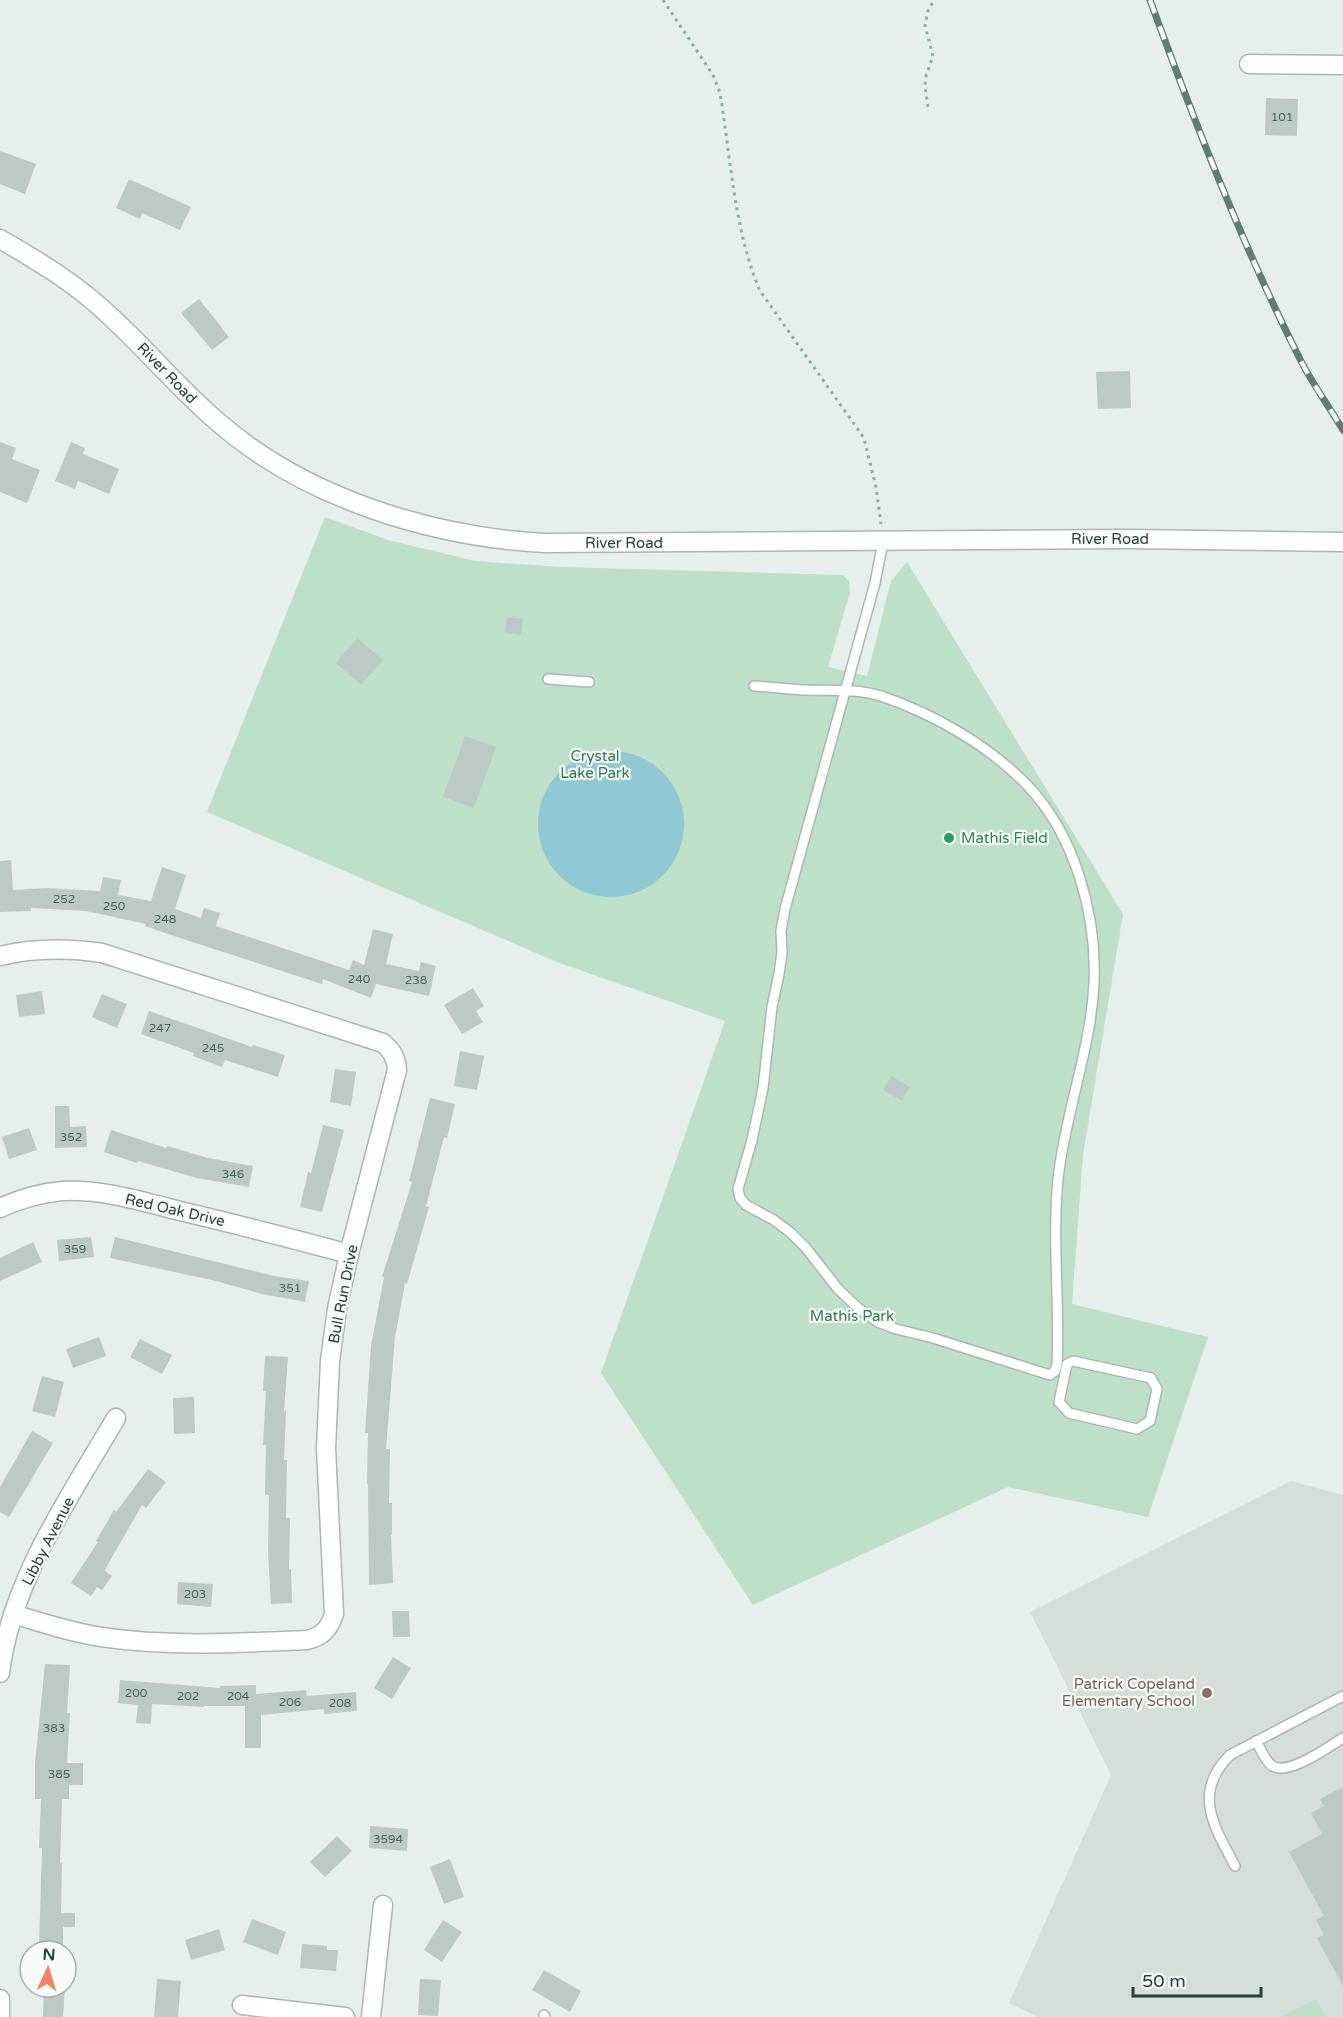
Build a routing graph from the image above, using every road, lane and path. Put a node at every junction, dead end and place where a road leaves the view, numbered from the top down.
1 (663, 0) edge
2 (934, 0) edge
3 (1249, 64) dead end
4 (1343, 64) edge
5 (928, 107) dead end
6 (0, 239) edge
7 (883, 542) junction
8 (1343, 542) edge
9 (548, 679) dead end
10 (589, 682) dead end
11 (754, 686) dead end
12 (845, 691) junction
13 (0, 956) edge
14 (0, 1208) edge
15 (349, 1254) junction
16 (1060, 1372) junction
17 (116, 1418) dead end
18 (13, 1614) junction
19 (0, 1673) edge
20 (1343, 1696) edge
21 (1343, 1738) edge
22 (1256, 1741) junction
23 (1235, 1866) dead end
24 (383, 1905) dead end
25 (0, 1999) edge
26 (242, 2005) dead end
27 (0, 2017) edge
28 (345, 2017) edge
29 (371, 2017) edge

1 - 7 path
2 - 5 path
3 - 4 street
6 - 7 street, River Road
7 - 8 street, River Road
7 - 12 lane
9 - 10 lane
11 - 12 lane
12 - 16 lane
12 - 16 lane
13 - 15 street, Bull Run Drive
14 - 15 street, Red Oak Drive
15 - 18 street, Bull Run Drive
16 - 16 lane
17 - 18 street, Libby Avenue
18 - 19 street, Libby Avenue
20 - 22 lane
21 - 22 lane
22 - 23 lane
24 - 29 street
25 - 27 street
26 - 28 street

